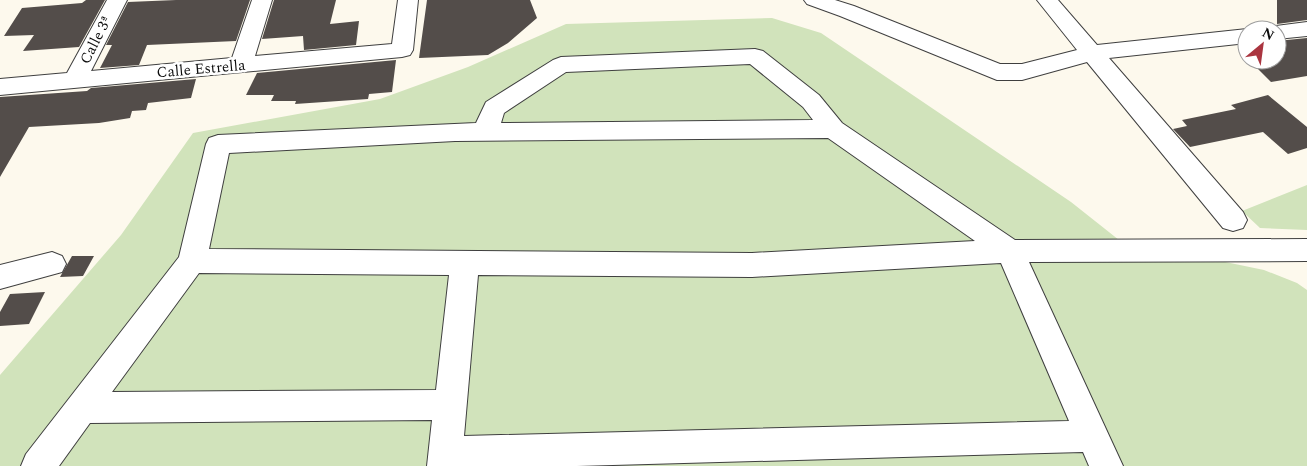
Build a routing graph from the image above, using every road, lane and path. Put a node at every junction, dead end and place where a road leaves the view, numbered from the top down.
1 (116, 0) edge
2 (262, 0) edge
3 (408, 0) edge
4 (814, 0) edge
5 (1047, 0) edge
6 (847, 5) edge
7 (1292, 31) edge
8 (1237, 37) edge
9 (1307, 46) edge
10 (1092, 53) junction
11 (240, 65) junction
12 (75, 80) junction
13 (0, 86) edge
14 (832, 128) junction
15 (485, 132) junction
16 (1233, 220) dead end
17 (1307, 250) edge
18 (1010, 251) junction
19 (192, 261) junction
20 (465, 262) junction
21 (52, 264) dead end
22 (0, 277) edge
23 (450, 405) junction
24 (83, 408) junction
25 (1093, 436) junction
26 (445, 459) edge
27 (38, 466) edge
28 (1106, 466) edge

1 - 12 street, Calle 3ª
2 - 11 street
3 - 11 street, Calle Estrella
4 - 6 street
5 - 10 street
6 - 10 street
7 - 9 street
8 - 10 street
10 - 16 street
11 - 12 street, Calle Estrella
12 - 13 street, Calle Estrella
14 - 15 street
14 - 15 street
14 - 18 street
15 - 19 street
17 - 18 street
18 - 20 street
18 - 25 street
19 - 20 street
19 - 24 street
20 - 23 street
21 - 22 street
23 - 24 street
23 - 26 street
24 - 27 street
25 - 26 street
25 - 28 street

